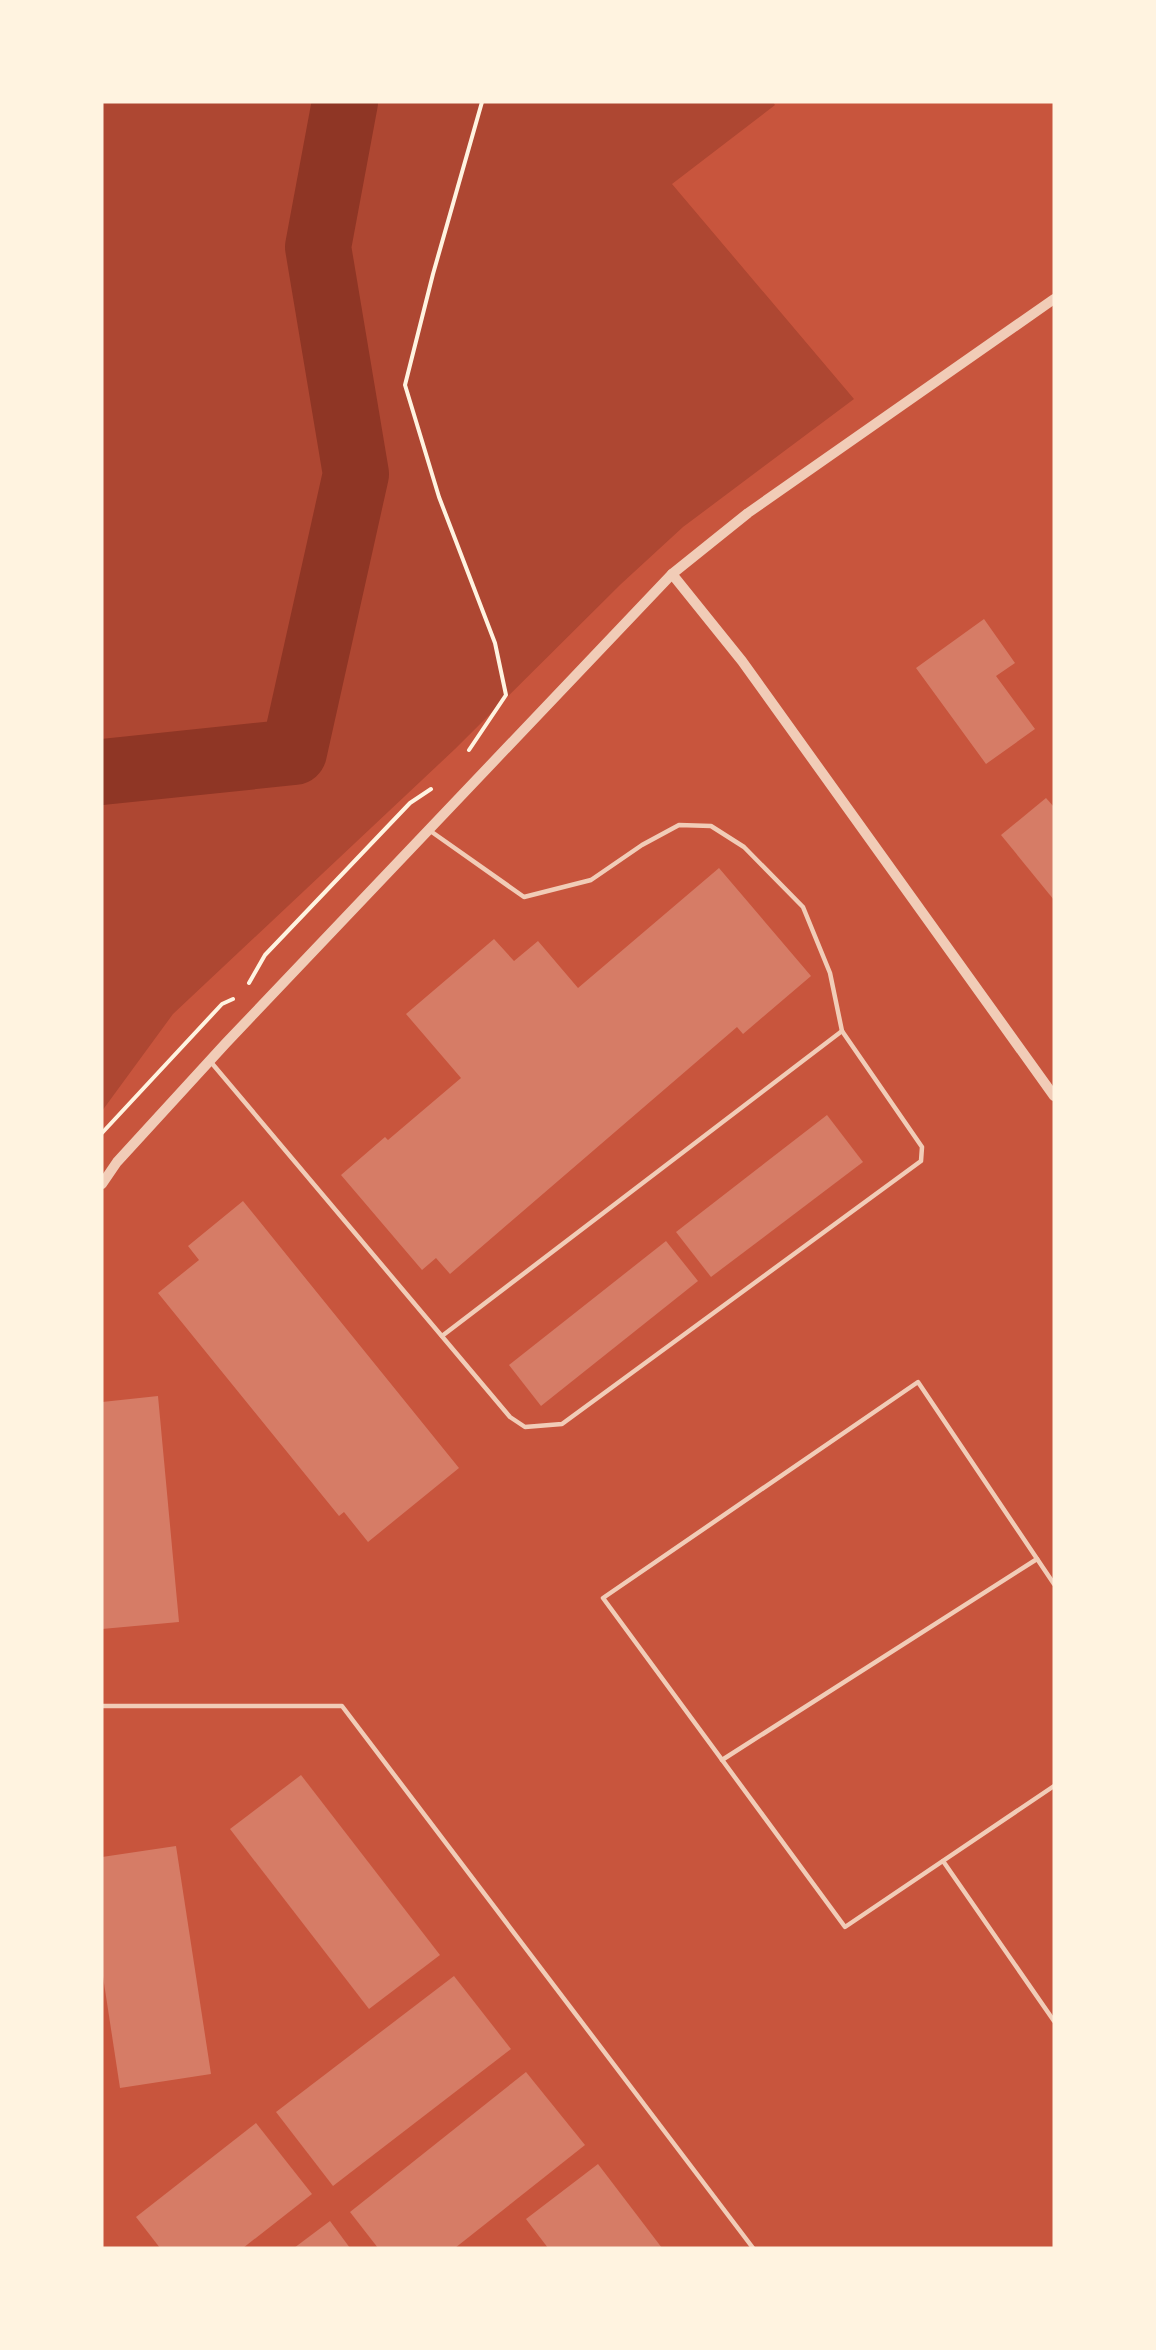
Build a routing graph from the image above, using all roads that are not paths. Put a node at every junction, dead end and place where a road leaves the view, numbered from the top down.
1 (1054, 299) edge
2 (672, 574) junction
3 (429, 830) junction
4 (843, 1031) junction
5 (210, 1061) junction
6 (1054, 1096) edge
7 (102, 1184) edge
8 (441, 1336) junction
9 (1037, 1559) junction
10 (1054, 1584) edge
11 (102, 1706) edge
12 (722, 1760) junction
13 (1054, 1786) edge
14 (943, 1861) junction
15 (1054, 2021) edge
16 (753, 2248) edge

1 - 2 street
2 - 3 street
2 - 6 street
3 - 4 lane
3 - 5 street
4 - 8 lane
4 - 8 lane
5 - 7 street
5 - 8 lane
9 - 10 lane
9 - 12 lane
9 - 12 lane
11 - 16 lane
12 - 14 lane
13 - 14 lane
14 - 15 lane

